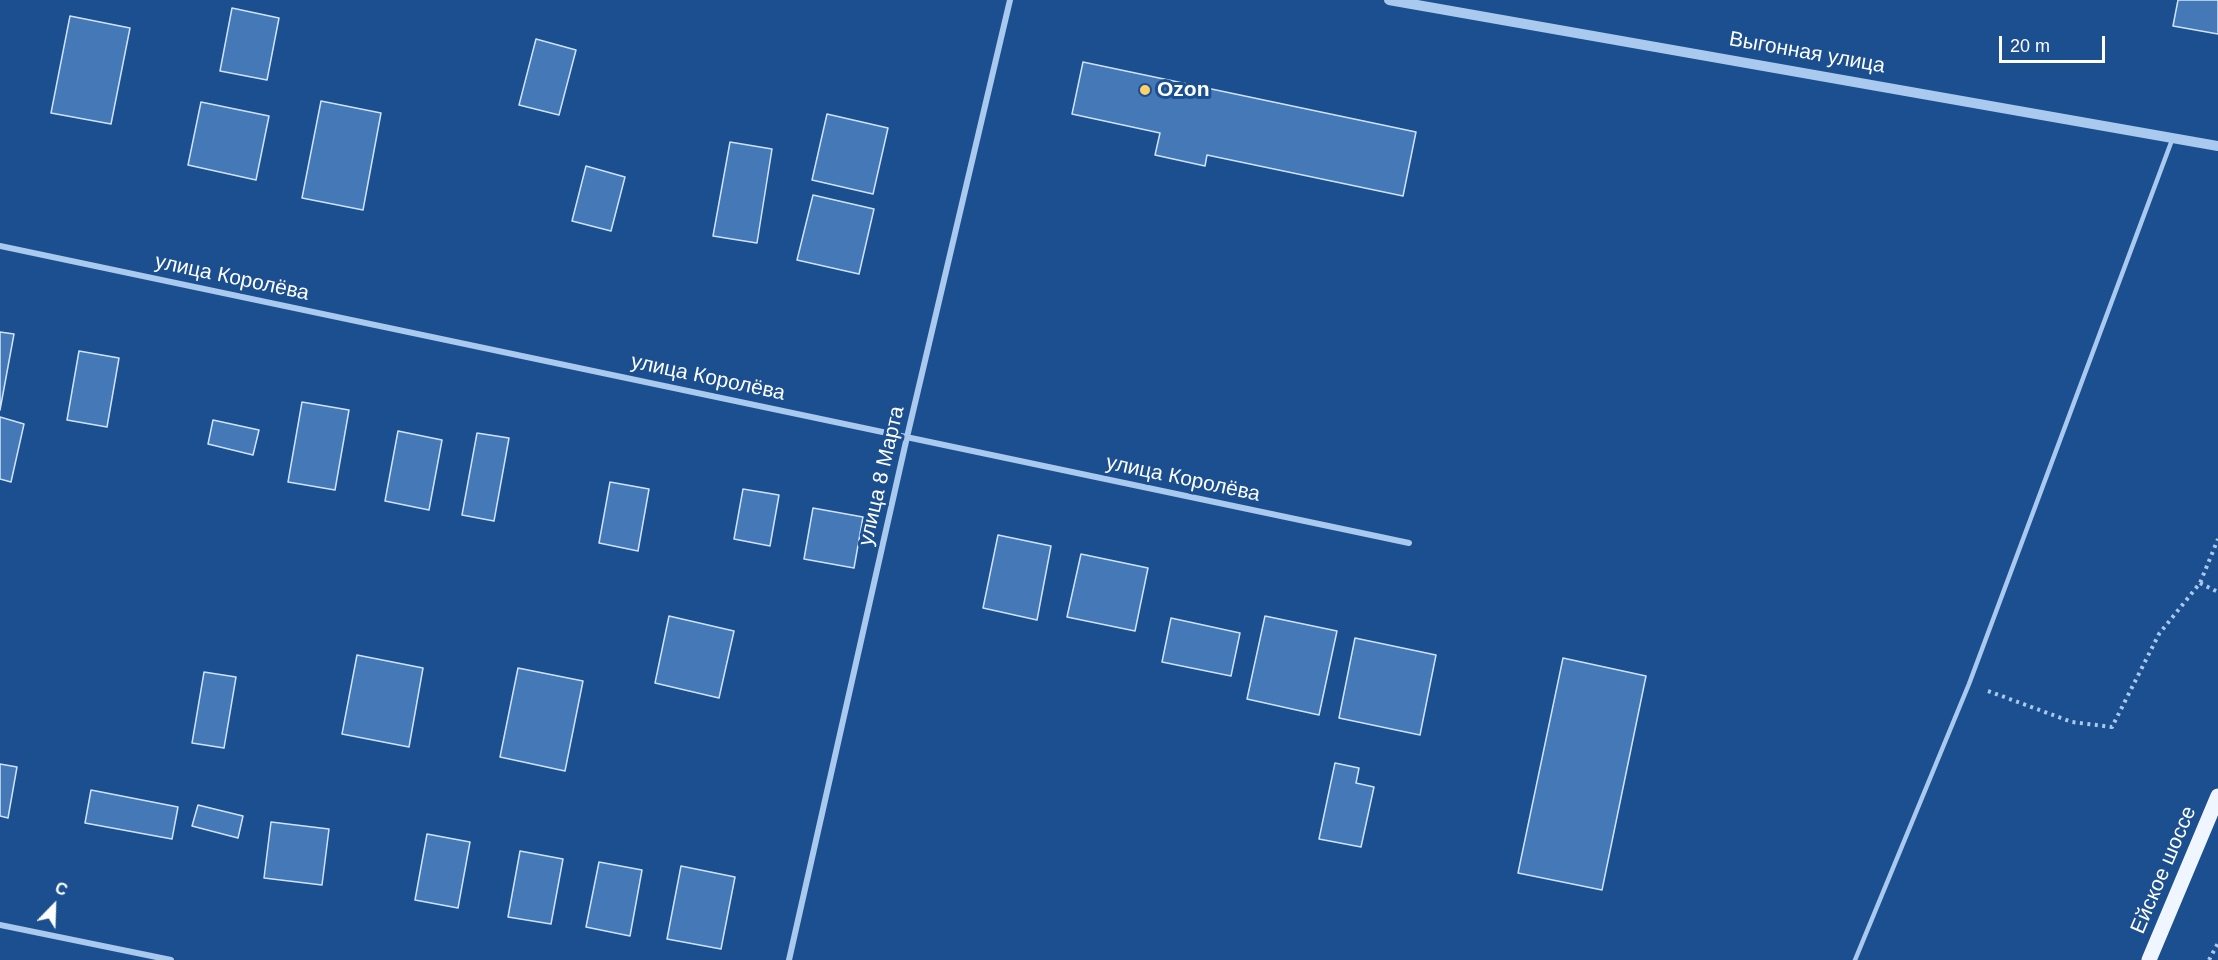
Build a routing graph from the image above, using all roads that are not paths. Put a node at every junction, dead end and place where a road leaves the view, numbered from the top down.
1 (1010, 0) edge
2 (1389, 0) edge
3 (2173, 137) junction
4 (2218, 146) edge
5 (0, 246) edge
6 (907, 437) junction
7 (1409, 543) dead end
8 (2218, 796) edge
9 (0, 925) edge
10 (171, 960) edge
11 (789, 960) edge
12 (1854, 960) edge
13 (2149, 960) edge

1 - 6 street, улица 8 Марта
2 - 3 street, Выгонная улица
3 - 4 street, Выгонная улица
3 - 12 lane
5 - 6 street, улица Королёва
6 - 7 street, улица Королёва
6 - 11 street, улица 8 Марта
8 - 13 main road, Ейское шоссе
9 - 10 street

